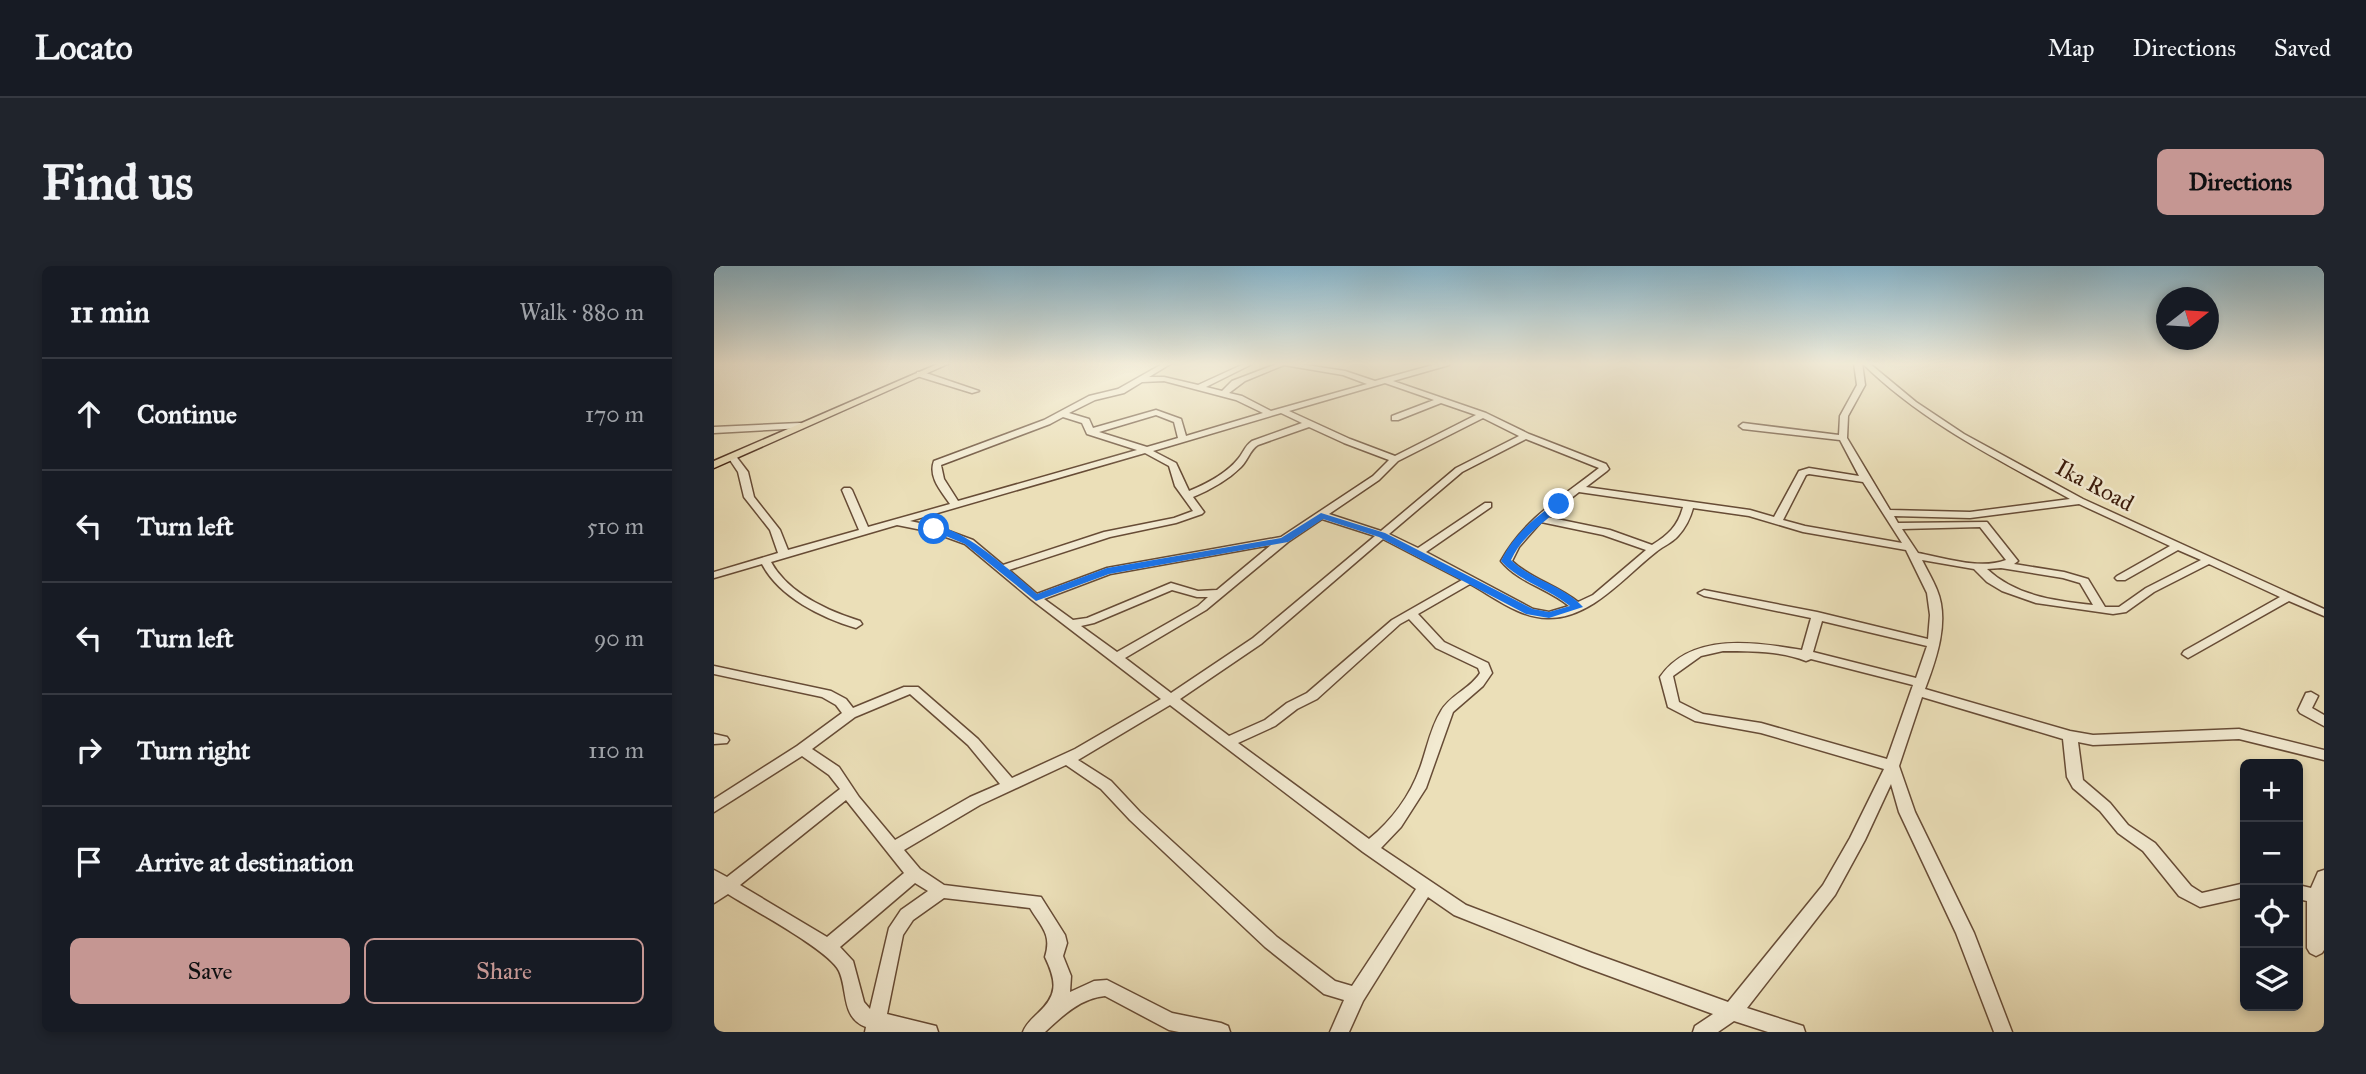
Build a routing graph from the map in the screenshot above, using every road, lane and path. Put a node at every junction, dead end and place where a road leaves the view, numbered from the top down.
1 (863, 399) edge
2 (1091, 399) edge
3 (1237, 399) edge
4 (1322, 399) edge
5 (1437, 399) edge
6 (1854, 399) edge
7 (1907, 399) edge
8 (1441, 400) junction
9 (1275, 412) junction
10 (1063, 414) junction
11 (1483, 415) junction
12 (1395, 418) dead end
13 (1308, 424) junction
14 (800, 426) junction
15 (1742, 426) dead end
16 (714, 430) edge
17 (1090, 432) junction
18 (1526, 436) junction
19 (1183, 438) junction
20 (1843, 438) junction
21 (1144, 449) junction
22 (1395, 456) junction
23 (732, 457) junction
24 (714, 465) edge
25 (1865, 480) junction
26 (1579, 489) junction
27 (847, 490) dead end
28 (1188, 495) junction
29 (2080, 501) junction
30 (1689, 503) junction
31 (1488, 505) dead end
32 (956, 506) junction
33 (1888, 513) junction
34 (1991, 513) junction
35 (1321, 515) junction
36 (1539, 519) junction
37 (1777, 521) junction
38 (896, 522) junction
39 (1983, 524) junction
40 (1895, 526) junction
41 (865, 531) junction
42 (1382, 535) junction
43 (1284, 540) junction
44 (2176, 547) junction
45 (1653, 549) junction
46 (1419, 552) junction
47 (1912, 552) junction
48 (784, 555) junction
49 (765, 560) junction
50 (2208, 561) junction
51 (2003, 565) junction
52 (1978, 567) junction
53 (1001, 569) junction
54 (714, 575) edge
55 (2120, 578) dead end
56 (1470, 580) junction
57 (1220, 593) junction
58 (1704, 593) dead end
59 (2289, 597) junction
60 (1036, 598) junction
61 (1578, 607) junction
62 (2101, 609) junction
63 (1410, 613) junction
64 (2324, 613) edge
65 (1818, 615) junction
66 (856, 624) dead end
67 (1072, 624) junction
68 (1934, 644) junction
69 (2188, 654) dead end
70 (1806, 657) junction
71 (1116, 658) junction
72 (714, 670) edge
73 (1919, 687) junction
74 (2311, 696) dead end
75 (1171, 699) junction
76 (850, 714) junction
77 (2324, 721) edge
78 (2070, 736) junction
79 (1229, 741) junction
80 (803, 749) junction
81 (2324, 755) edge
82 (1067, 759) junction
83 (1892, 766) junction
84 (1009, 785) junction
85 (848, 790) junction
86 (714, 807) edge
87 (895, 848) junction
88 (1369, 848) junction
89 (914, 874) junction
90 (2324, 877) edge
91 (719, 886) edge
92 (1426, 887) junction
93 (941, 891) junction
94 (2240, 891) edge
95 (2303, 893) edge
96 (2315, 895) junction
97 (828, 947) junction
98 (2316, 948) dead end
99 (1356, 995) junction
100 (1058, 1007) junction
101 (1732, 1012) junction
102 (876, 1026) edge
103 (929, 1032) edge
104 (1032, 1032) edge
105 (1221, 1032) edge
106 (1339, 1032) edge
107 (1702, 1032) edge
108 (1796, 1032) edge
109 (2003, 1032) edge

1 - 14 main road
2 - 10 street
3 - 9 street
4 - 9 street
5 - 8 street
6 - 20 street
7 - 29 street, Ika Road
8 - 11 street
8 - 12 street
9 - 13 street
9 - 19 street
10 - 17 street
10 - 32 street
11 - 18 street
11 - 22 street
13 - 22 street
13 - 28 street
14 - 16 street
14 - 23 main road
15 - 20 street
17 - 19 street
17 - 21 street
18 - 26 street
18 - 42 street
19 - 21 street
20 - 25 street
21 - 28 street
21 - 32 street
22 - 35 street
23 - 24 main road
23 - 48 street
25 - 33 street
25 - 37 street
26 - 30 street
26 - 36 street
27 - 41 street
28 - 53 street
29 - 34 street
29 - 44 street, Ika Road
30 - 37 street
30 - 45 street
31 - 46 street
32 - 38 street
33 - 34 street
33 - 40 street
34 - 39 street
35 - 42 street
35 - 43 street
36 - 45 street
36 - 61 street
37 - 47 street
38 - 41 street
38 - 53 street
39 - 40 street
39 - 51 street
40 - 47 street
41 - 48 street
42 - 46 street
42 - 75 street
43 - 57 street
43 - 60 street
44 - 50 street, Ika Road
44 - 55 street
45 - 61 street
46 - 56 street
47 - 52 street
47 - 68 street
48 - 49 street
49 - 54 street
49 - 66 street
50 - 59 street, Ika Road
50 - 62 street
51 - 52 street
51 - 62 street
52 - 62 street
53 - 60 street
56 - 61 street
56 - 63 street
57 - 67 street
57 - 71 street
58 - 65 street
59 - 64 street, Ika Road
59 - 69 street
60 - 67 street
63 - 79 street
63 - 88 street
65 - 68 street
65 - 70 street
67 - 71 street
68 - 73 street
70 - 73 street
70 - 83 street
71 - 75 street
72 - 76 street
73 - 78 street
73 - 83 street
74 - 77 street
75 - 79 street
75 - 82 street
76 - 80 street
76 - 84 street
78 - 81 street
78 - 94 street
79 - 88 street
80 - 85 street
80 - 86 street
82 - 84 street
82 - 99 street
83 - 101 street
83 - 109 street
84 - 87 street
85 - 87 street
85 - 91 street
87 - 89 street
88 - 92 street
89 - 93 street
89 - 97 street
90 - 96 street
91 - 97 street
92 - 99 street
92 - 101 street
93 - 100 street
93 - 102 street
95 - 96 street
96 - 98 street
97 - 102 street
99 - 106 street
100 - 104 street
100 - 105 street
101 - 107 street
101 - 108 street
102 - 103 street

